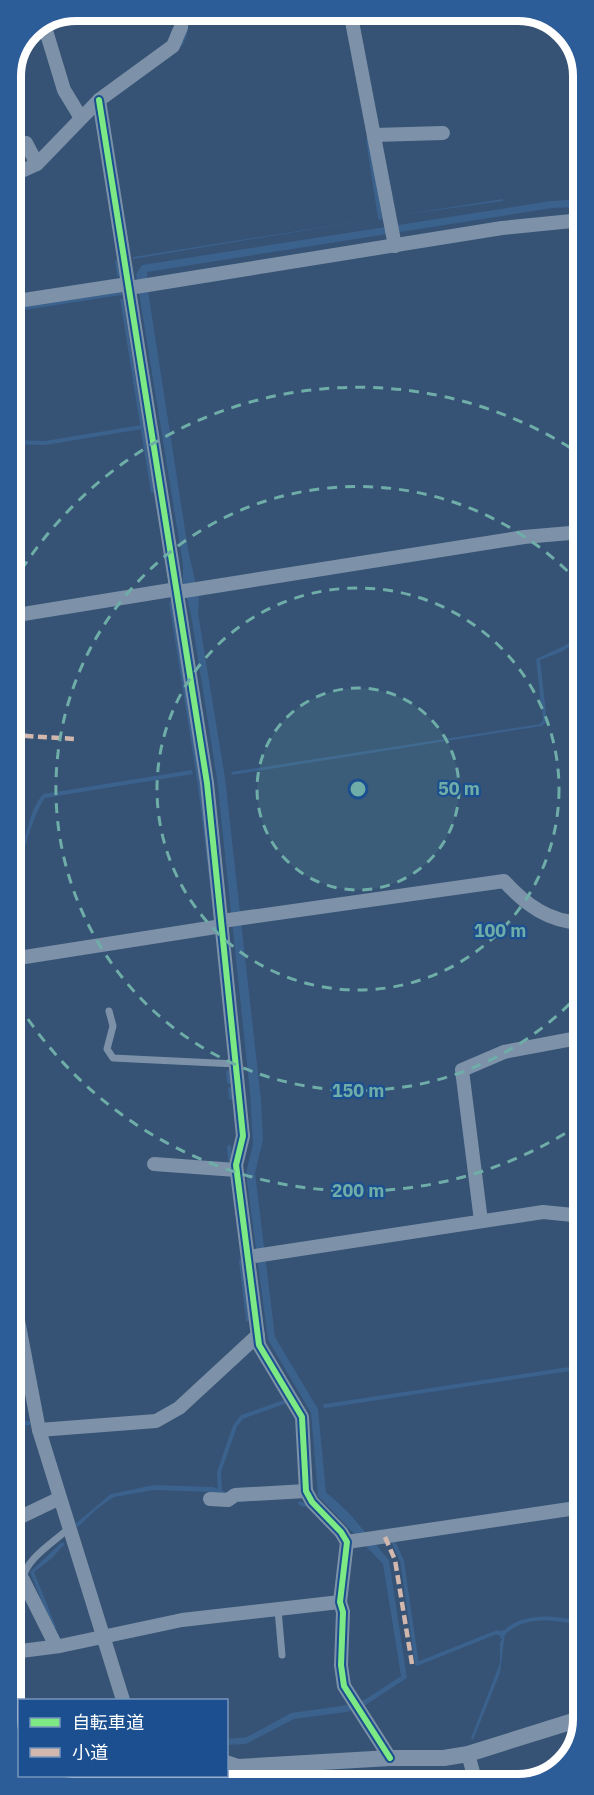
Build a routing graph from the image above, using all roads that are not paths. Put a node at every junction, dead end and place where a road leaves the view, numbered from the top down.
1 (181, 21) edge
2 (352, 21) edge
3 (45, 31) edge
4 (365, 87) junction
5 (379, 98) dead end
6 (99, 100) junction
7 (81, 118) junction
8 (443, 133) dead end
9 (374, 135) junction
10 (26, 143) dead end
11 (38, 164) junction
12 (21, 172) edge
13 (573, 220) edge
14 (393, 234) junction
15 (131, 286) junction
16 (21, 301) edge
17 (573, 533) edge
18 (179, 591) junction
19 (21, 615) edge
20 (573, 922) edge
21 (222, 924) junction
22 (21, 958) edge
23 (109, 1011) dead end
24 (573, 1039) edge
25 (236, 1064) junction
26 (154, 1164) dead end
27 (236, 1170) junction
28 (573, 1215) edge
29 (481, 1221) junction
30 (257, 1256) junction
31 (258, 1335) junction
32 (21, 1336) edge
33 (39, 1430) junction
34 (306, 1491) junction
35 (58, 1499) junction
36 (210, 1499) dead end
37 (573, 1508) edge
38 (21, 1517) edge
39 (68, 1529) junction
40 (360, 1540) junction
41 (21, 1576) edge
42 (21, 1585) edge
43 (340, 1602) junction
44 (278, 1610) junction
45 (103, 1637) junction
46 (57, 1647) junction
47 (21, 1651) edge
48 (282, 1655) dead end
49 (122, 1699) edge
50 (573, 1721) edge
51 (468, 1754) junction
52 (390, 1758) junction
53 (228, 1764) edge
54 (474, 1774) edge

1 - 6 street
2 - 4 street
3 - 7 street
4 - 5 street
4 - 9 street
6 - 7 street
6 - 15 street
7 - 11 street
8 - 9 street
9 - 14 street
10 - 11 street
11 - 12 street
13 - 14 street
14 - 15 street
15 - 16 street
15 - 18 street
17 - 18 street
18 - 19 street
18 - 21 street
20 - 21 street
21 - 22 street
21 - 25 street
23 - 25 lane
24 - 29 street
25 - 27 street
26 - 27 street
27 - 30 street
28 - 29 street
29 - 30 street
30 - 31 street
31 - 33 street
31 - 34 street
32 - 33 street
33 - 35 street
34 - 36 street
34 - 40 street
35 - 38 street
35 - 39 street
37 - 40 street
39 - 41 lane
39 - 45 street
40 - 43 street
42 - 46 street
43 - 44 street
43 - 52 street
44 - 45 street
44 - 48 lane
45 - 46 street
45 - 49 street
46 - 47 street
50 - 51 street
51 - 52 street
51 - 54 street
52 - 53 street

